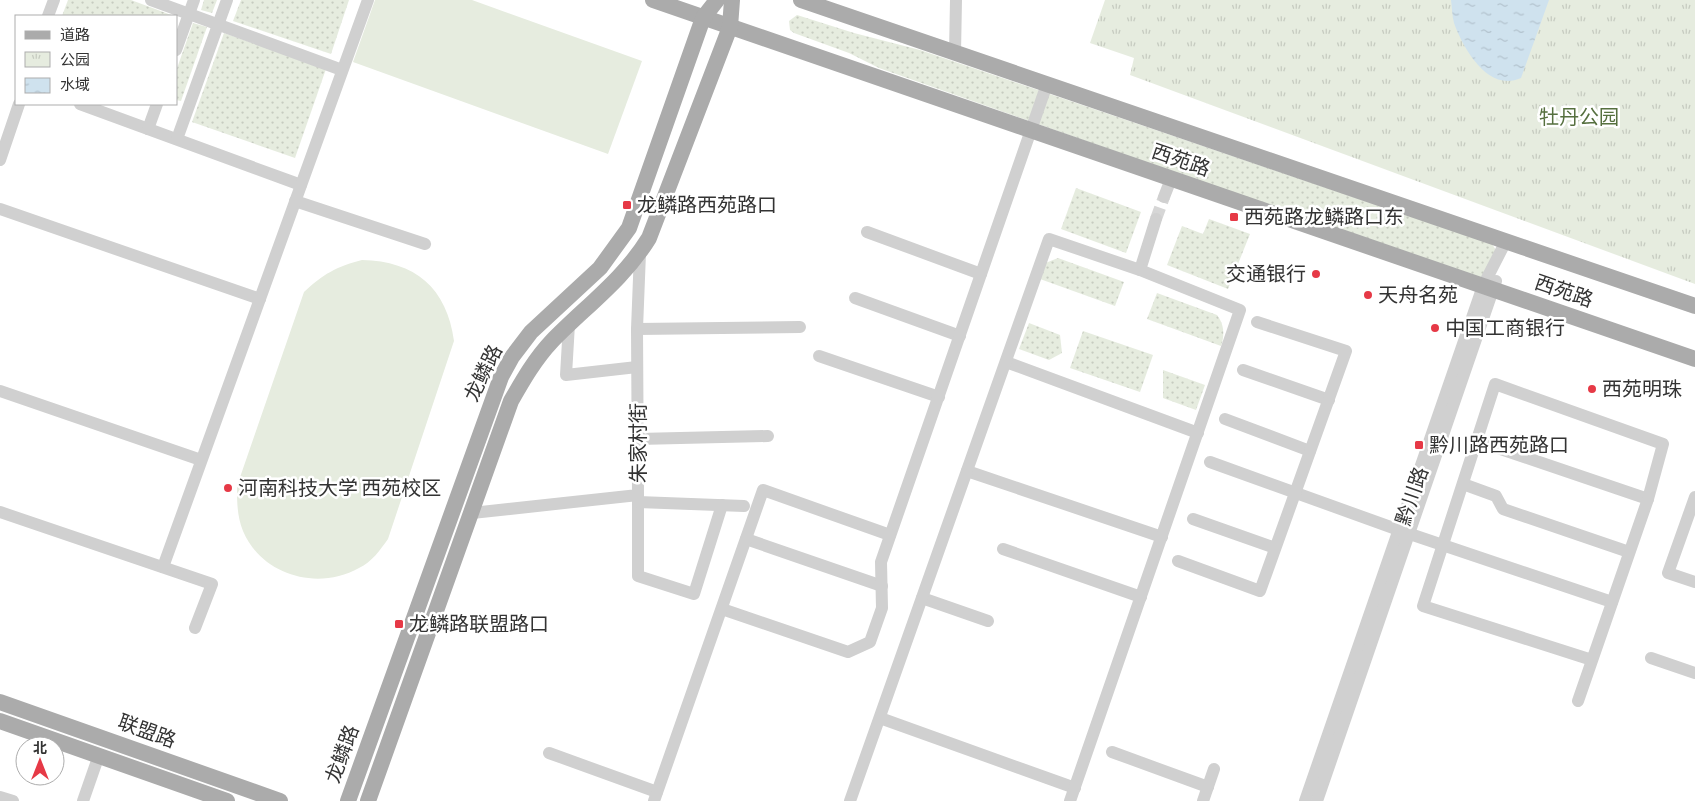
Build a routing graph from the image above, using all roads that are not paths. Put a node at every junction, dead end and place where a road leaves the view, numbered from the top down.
1 (54, 0) edge
2 (151, 0) edge
3 (194, 0) edge
4 (227, 0) edge
5 (368, 0) edge
6 (653, 0) edge
7 (717, 0) edge
8 (732, 0) edge
9 (801, 0) edge
10 (956, 0) edge
11 (189, 14) junction
12 (48, 15) edge
13 (703, 18) junction
14 (218, 24) junction
15 (730, 27) junction
16 (178, 44) edge
17 (955, 53) junction
18 (342, 70) junction
19 (1047, 84) junction
20 (19, 105) edge
21 (83, 105) edge
22 (157, 105) edge
23 (148, 129) junction
24 (1031, 131) junction
25 (177, 139) junction
26 (0, 160) edge
27 (1171, 178) junction
28 (301, 185) junction
29 (1164, 197) tunnel mouth
30 (295, 201) junction
31 (0, 209) edge
32 (1156, 219) tunnel mouth
33 (867, 232) dead end
34 (1506, 241) junction
35 (425, 244) dead end
36 (640, 253) junction
37 (1140, 270) junction
38 (981, 274) junction
39 (1488, 288) junction
40 (855, 298) dead end
41 (260, 299) junction
42 (1695, 306) edge
43 (1257, 322) dead end
44 (569, 324) junction
45 (800, 327) dead end
46 (636, 329) junction
47 (960, 336) junction
48 (820, 356) dead end
49 (1695, 359) edge
50 (1006, 362) junction
51 (637, 367) junction
52 (1243, 370) dead end
53 (0, 391) edge
54 (939, 397) junction
55 (1328, 400) junction
56 (1225, 420) dead end
57 (1198, 432) junction
58 (768, 436) dead end
59 (638, 439) junction
60 (1477, 440) junction
61 (1310, 451) junction
62 (201, 460) junction
63 (1210, 462) dead end
64 (967, 471) junction
65 (1463, 484) junction
66 (1295, 492) junction
67 (1695, 497) edge
68 (638, 499) junction
69 (1648, 499) junction
70 (722, 505) junction
71 (744, 506) dead end
72 (0, 512) edge
73 (472, 513) junction
74 (1192, 518) dead end
75 (1405, 532) junction
76 (890, 535) junction
77 (1162, 537) junction
78 (746, 539) junction
79 (1443, 544) junction
80 (1276, 548) junction
81 (1003, 549) dead end
82 (1629, 552) junction
83 (1178, 561) dead end
84 (163, 567) junction
85 (1695, 582) edge
86 (882, 586) junction
87 (1141, 596) junction
88 (922, 598) junction
89 (1612, 602) junction
90 (722, 608) junction
91 (988, 621) dead end
92 (195, 628) dead end
93 (1651, 658) dead end
94 (1592, 660) junction
95 (1695, 673) edge
96 (1578, 701) dead end
97 (0, 702) edge
98 (880, 718) junction
99 (0, 721) edge
100 (1112, 752) dead end
101 (549, 753) dead end
102 (99, 755) junction
103 (1214, 769) dead end
104 (1208, 787) junction
105 (1075, 788) junction
106 (0, 797) edge
107 (656, 797) edge
108 (208, 798) edge
109 (13, 801) edge
110 (83, 801) edge
111 (227, 801) edge
112 (280, 801) edge
113 (348, 801) edge
114 (368, 801) edge
115 (850, 801) edge
116 (1070, 801) edge
117 (1203, 801) edge
118 (1306, 801) edge
119 (1317, 801) edge

1 - 12 street
2 - 11 street
3 - 11 street
4 - 14 street
5 - 18 street
6 - 13 main road, 西苑路
7 - 13 main road, 龙鳞路
8 - 15 main road, 龙鳞路
9 - 17 main road, 西苑路
10 - 17 street
11 - 14 street
11 - 16 street
13 - 15 main road, 西苑路
13 - 113 main road, 龙鳞路
14 - 18 street
14 - 25 street
15 - 24 main road, 西苑路
15 - 36 main road, 龙鳞路
17 - 19 main road, 西苑路
18 - 28 street
19 - 24 street
19 - 34 main road, 西苑路
20 - 26 street
21 - 23 street
22 - 23 street
23 - 25 street
24 - 27 main road, 西苑路
24 - 38 street
25 - 28 street
27 - 29 street
27 - 39 main road, 西苑路
28 - 30 street
30 - 35 street
30 - 41 street
31 - 41 street
32 - 37 street
33 - 38 street
34 - 39 street, 黔川路
34 - 42 main road, 西苑路
36 - 44 main road, 龙鳞路
36 - 46 street, 朱家村街
37 - 50 street
37 - 57 street
38 - 47 street
39 - 49 main road, 西苑路
39 - 75 street, 黔川路
40 - 47 street
41 - 62 street
43 - 55 street
44 - 51 street
44 - 73 main road, 龙鳞路
45 - 46 street
46 - 51 street, 朱家村街
47 - 54 street
48 - 54 street
50 - 57 street
50 - 64 street
51 - 59 street, 朱家村街
52 - 55 street
53 - 62 street
54 - 76 street
55 - 61 street
56 - 61 street
57 - 77 street
58 - 59 street
59 - 68 street, 朱家村街
60 - 65 street
60 - 69 street
60 - 69 street
61 - 66 street
62 - 84 street
63 - 66 street
64 - 77 street
64 - 88 street
65 - 79 street
65 - 82 street
66 - 75 street
66 - 80 street
67 - 85 street
68 - 70 street
68 - 70 street
68 - 73 street, 朱家村街
69 - 82 street
70 - 71 street
72 - 84 street
73 - 114 main road, 龙鳞路
74 - 80 street
75 - 79 street
75 - 118 street, 黔川路
75 - 119 street, 黔川路
76 - 78 street
76 - 86 street
77 - 87 street
78 - 86 street
78 - 90 street
79 - 89 street
79 - 94 street
80 - 83 street
81 - 87 street
82 - 89 street
84 - 92 street
86 - 90 street
87 - 105 street
88 - 91 street
88 - 98 street
89 - 94 street
90 - 107 street
93 - 95 street
94 - 96 street
97 - 112 main road, 联盟路
98 - 105 street
98 - 115 street
99 - 102 main road, 联盟路
100 - 104 street
101 - 107 street
102 - 108 main road, 联盟路
102 - 110 street
103 - 104 street
104 - 117 street
105 - 116 street
106 - 109 street
108 - 111 main road, 联盟路

